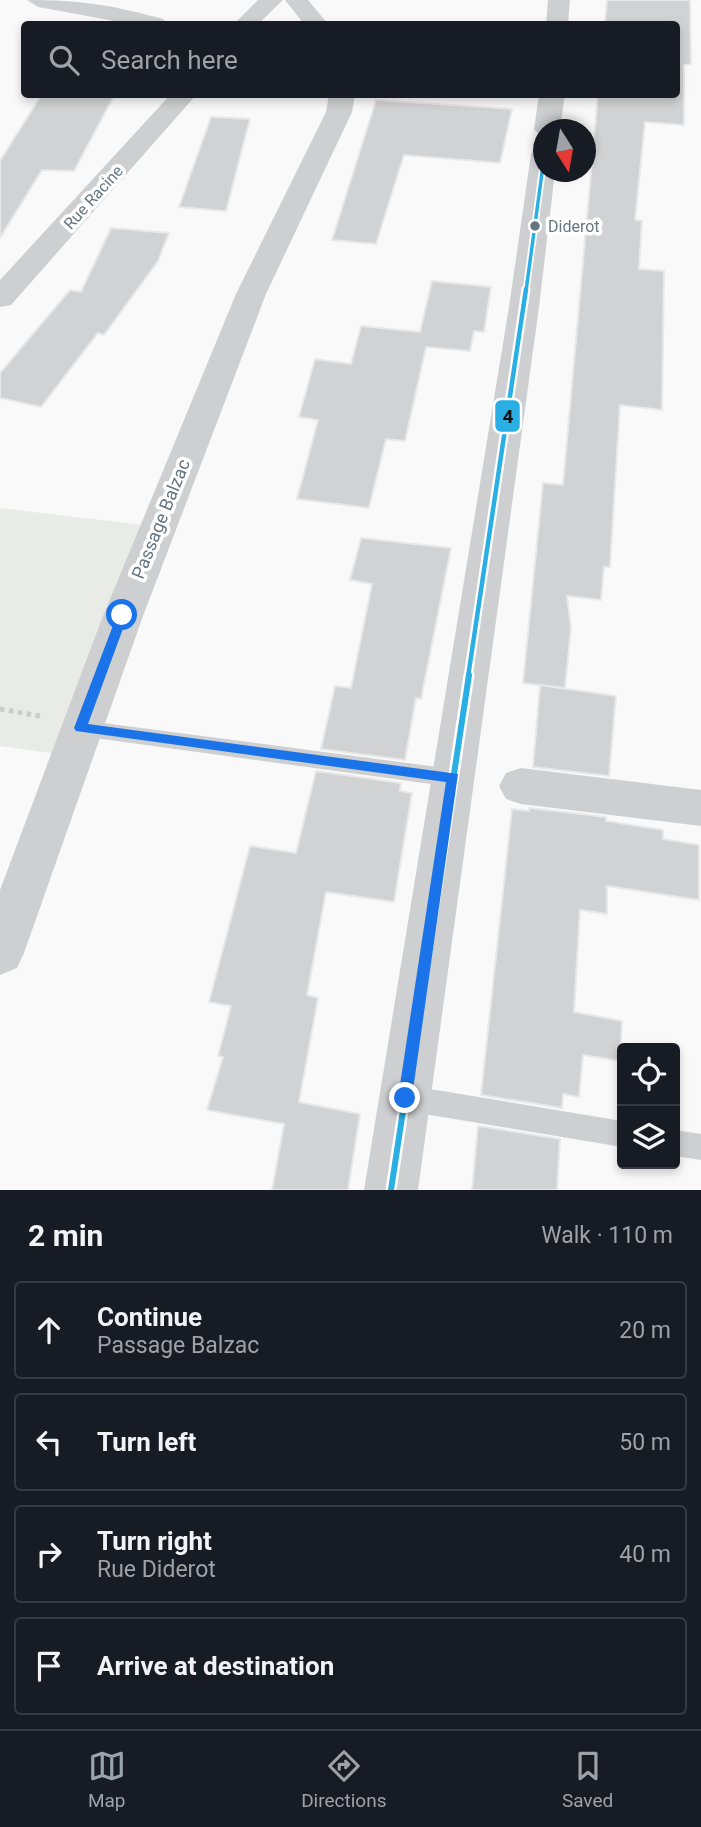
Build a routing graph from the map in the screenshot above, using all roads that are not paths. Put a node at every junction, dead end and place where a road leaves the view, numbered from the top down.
1 (38, 0) edge
2 (272, 0) edge
3 (296, 0) edge
4 (559, 0) edge
5 (144, 21) edge
6 (248, 21) edge
7 (314, 21) edge
8 (557, 21) edge
9 (181, 98) edge
10 (341, 98) edge
11 (551, 98) edge
12 (549, 119) edge
13 (540, 182) edge
14 (0, 298) edge
15 (80, 728) junction
16 (453, 778) junction
17 (521, 786) dead end
18 (701, 808) edge
19 (0, 953) edge
20 (405, 1098) junction
21 (617, 1133) edge
22 (680, 1144) edge
23 (701, 1147) edge
24 (391, 1190) edge

1 - 5 street
2 - 6 street
3 - 7 street
4 - 8 street
9 - 14 street, Rue Racine
10 - 15 street, Passage Balzac
11 - 12 street
13 - 16 street
15 - 16 lane
15 - 19 street, Passage Balzac
16 - 20 street
17 - 18 street
20 - 21 lane
20 - 24 street
22 - 23 lane

